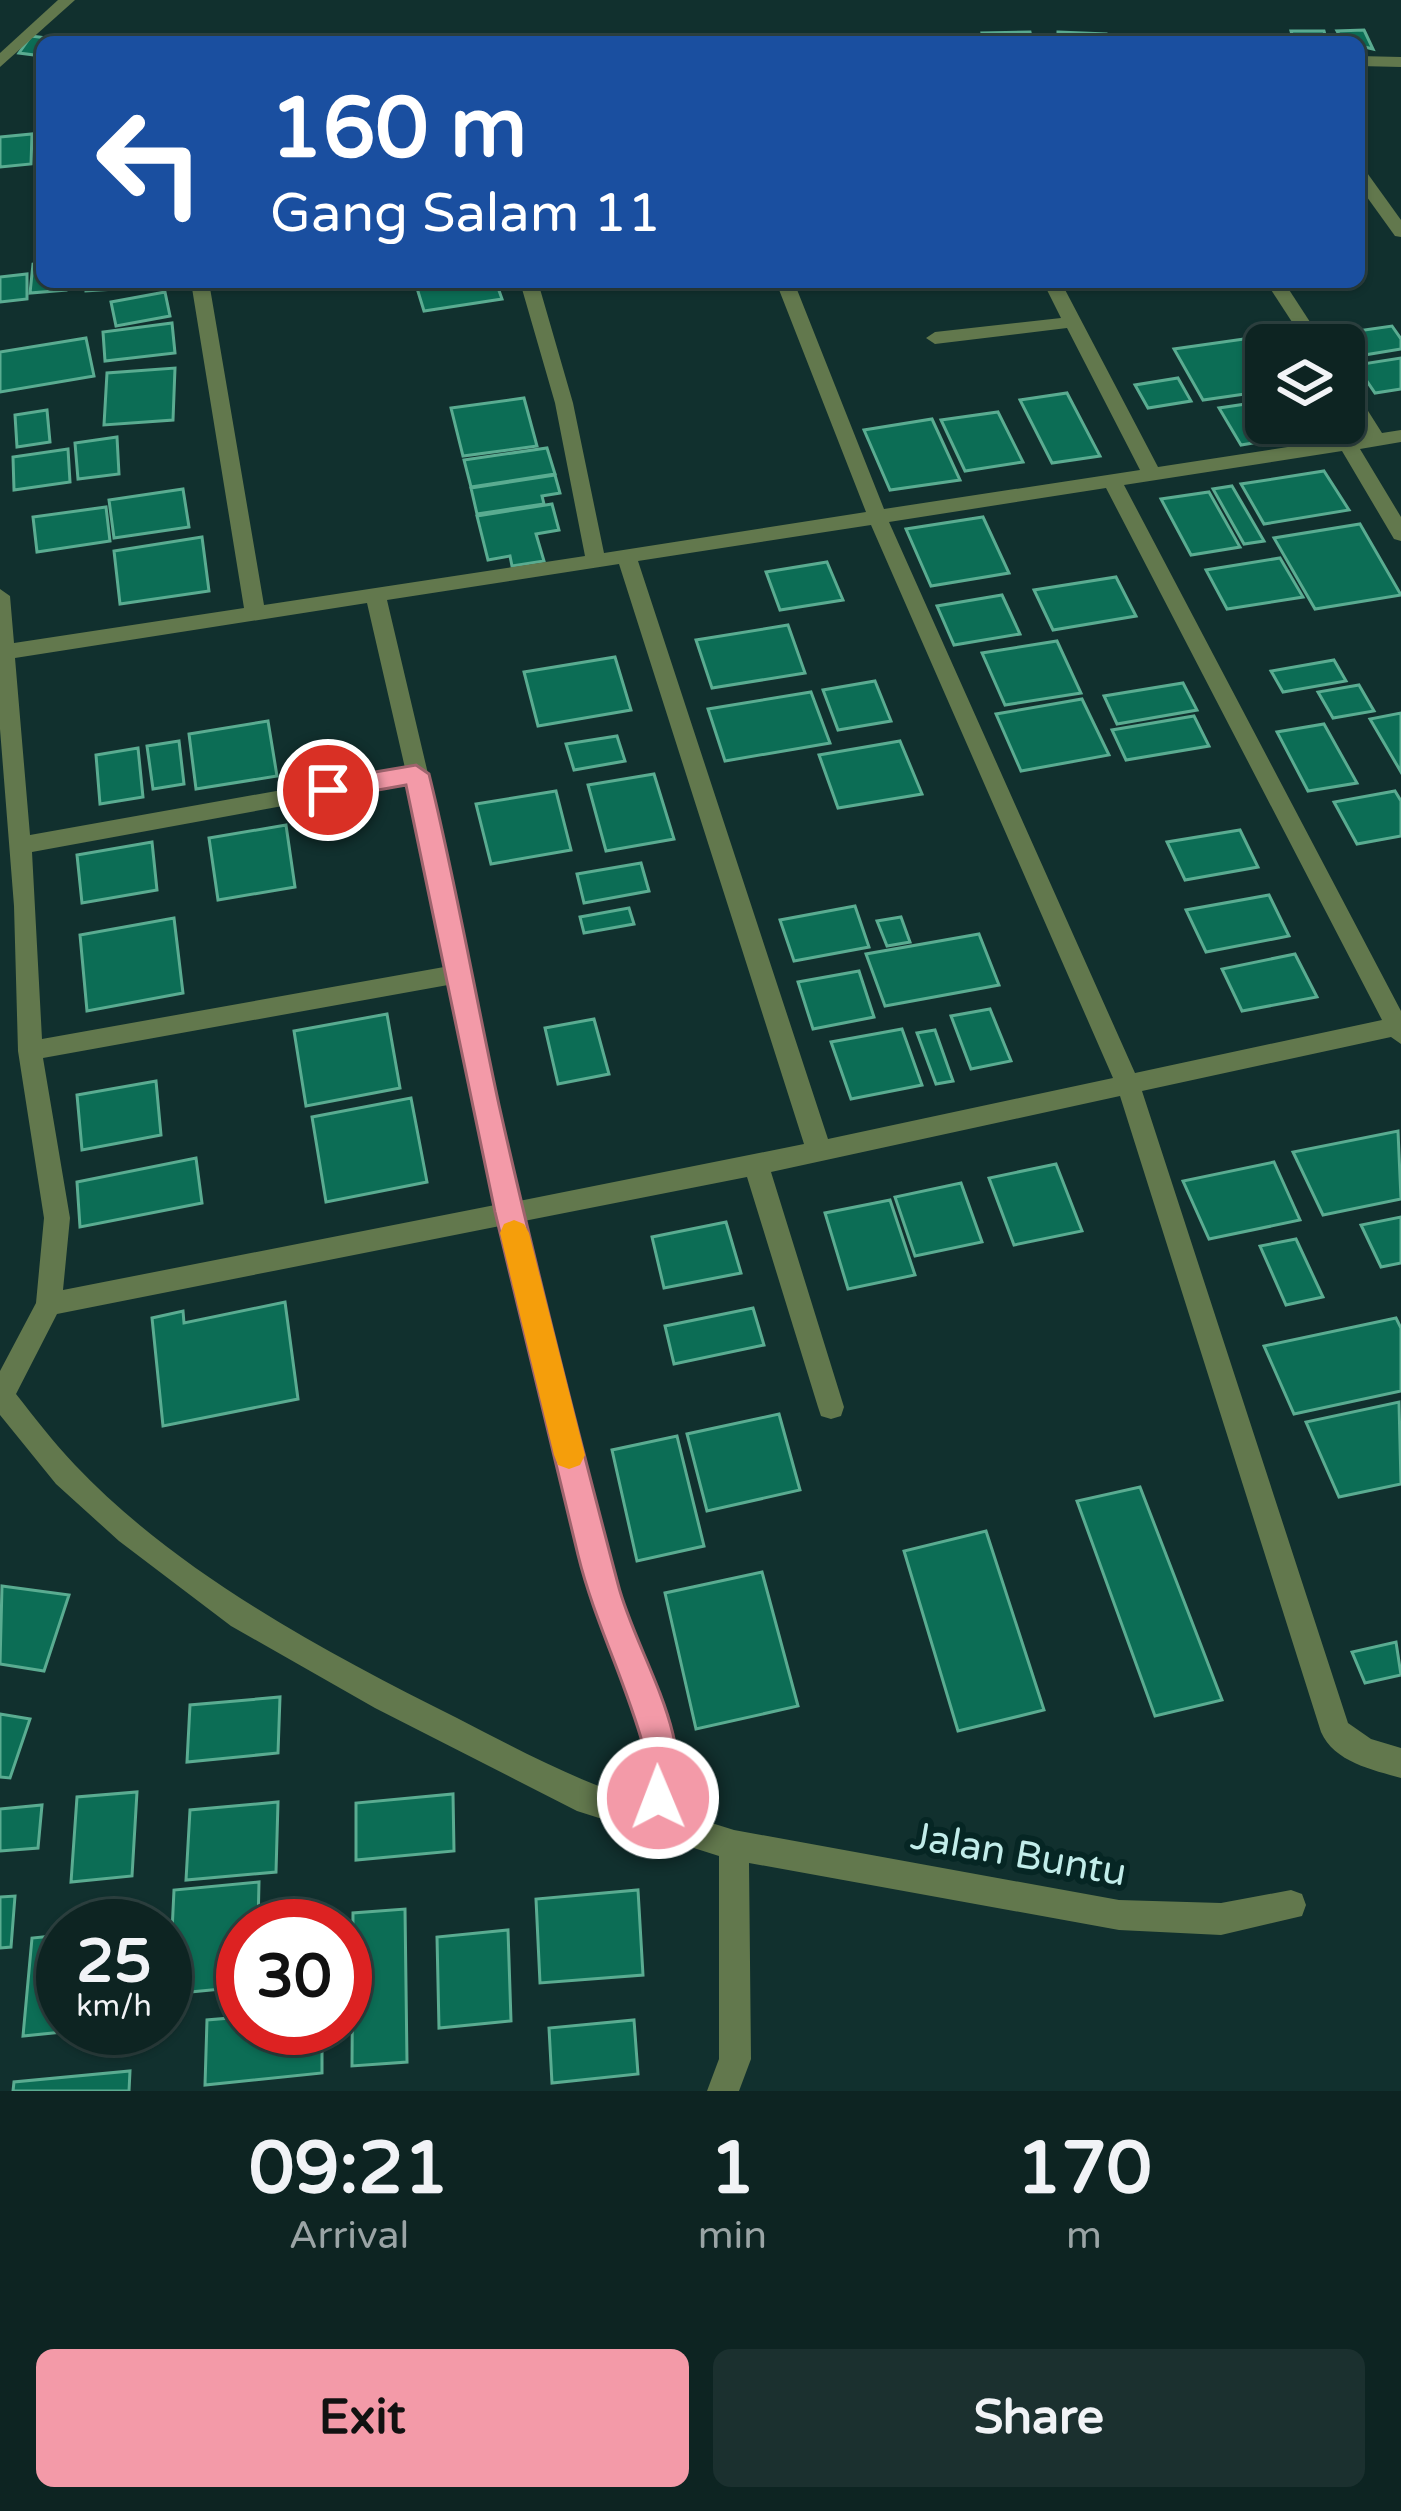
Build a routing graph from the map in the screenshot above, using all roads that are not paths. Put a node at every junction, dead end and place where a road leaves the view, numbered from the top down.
1 (67, 0) edge
2 (1365, 61) edge
3 (0, 62) edge
4 (1401, 62) edge
5 (1365, 182) edge
6 (1401, 232) edge
7 (201, 288) edge
8 (531, 288) edge
9 (787, 288) edge
10 (1055, 288) edge
11 (1279, 288) edge
12 (1072, 322) junction
13 (1302, 324) edge
14 (935, 338) dead end
15 (1365, 421) edge
16 (1401, 436) edge
17 (1377, 440) junction
18 (1349, 446) junction
19 (1152, 475) junction
20 (1113, 482) junction
21 (877, 516) junction
22 (1401, 534) edge
23 (627, 558) junction
24 (596, 562) junction
25 (0, 596) edge
26 (376, 598) junction
27 (255, 614) junction
28 (3, 653) edge
29 (416, 774) junction
30 (19, 846) junction
31 (457, 974) junction
32 (1400, 1028) edge
33 (31, 1051) junction
34 (1128, 1084) junction
35 (819, 1151) junction
36 (756, 1165) junction
37 (509, 1212) junction
38 (50, 1304) junction
39 (3, 1390) edge
40 (832, 1407) dead end
41 (1401, 1763) edge
42 (656, 1808) junction
43 (734, 1845) junction
44 (1291, 1906) dead end
45 (723, 2091) edge

1 - 3 street
2 - 4 street
5 - 6 street
7 - 27 street
8 - 24 street
9 - 21 street
10 - 12 street
11 - 13 street
12 - 14 street
12 - 19 street
15 - 17 street
16 - 17 street
17 - 18 street
18 - 19 street
18 - 22 street
19 - 20 street
20 - 21 street
20 - 32 street
21 - 23 street
21 - 34 street
23 - 24 street
23 - 35 street
24 - 26 street
25 - 28 street
26 - 27 street
26 - 29 street
27 - 28 street
28 - 30 street
29 - 30 street
29 - 31 street
30 - 33 street
31 - 33 street
31 - 37 street
32 - 34 street
33 - 38 street
34 - 35 street
34 - 41 street
35 - 36 street
36 - 37 street
36 - 40 street
37 - 38 street
37 - 42 street
38 - 39 street
39 - 42 street, Jalan Buntu
42 - 43 street, Jalan Buntu
43 - 44 street, Jalan Buntu
43 - 45 street

